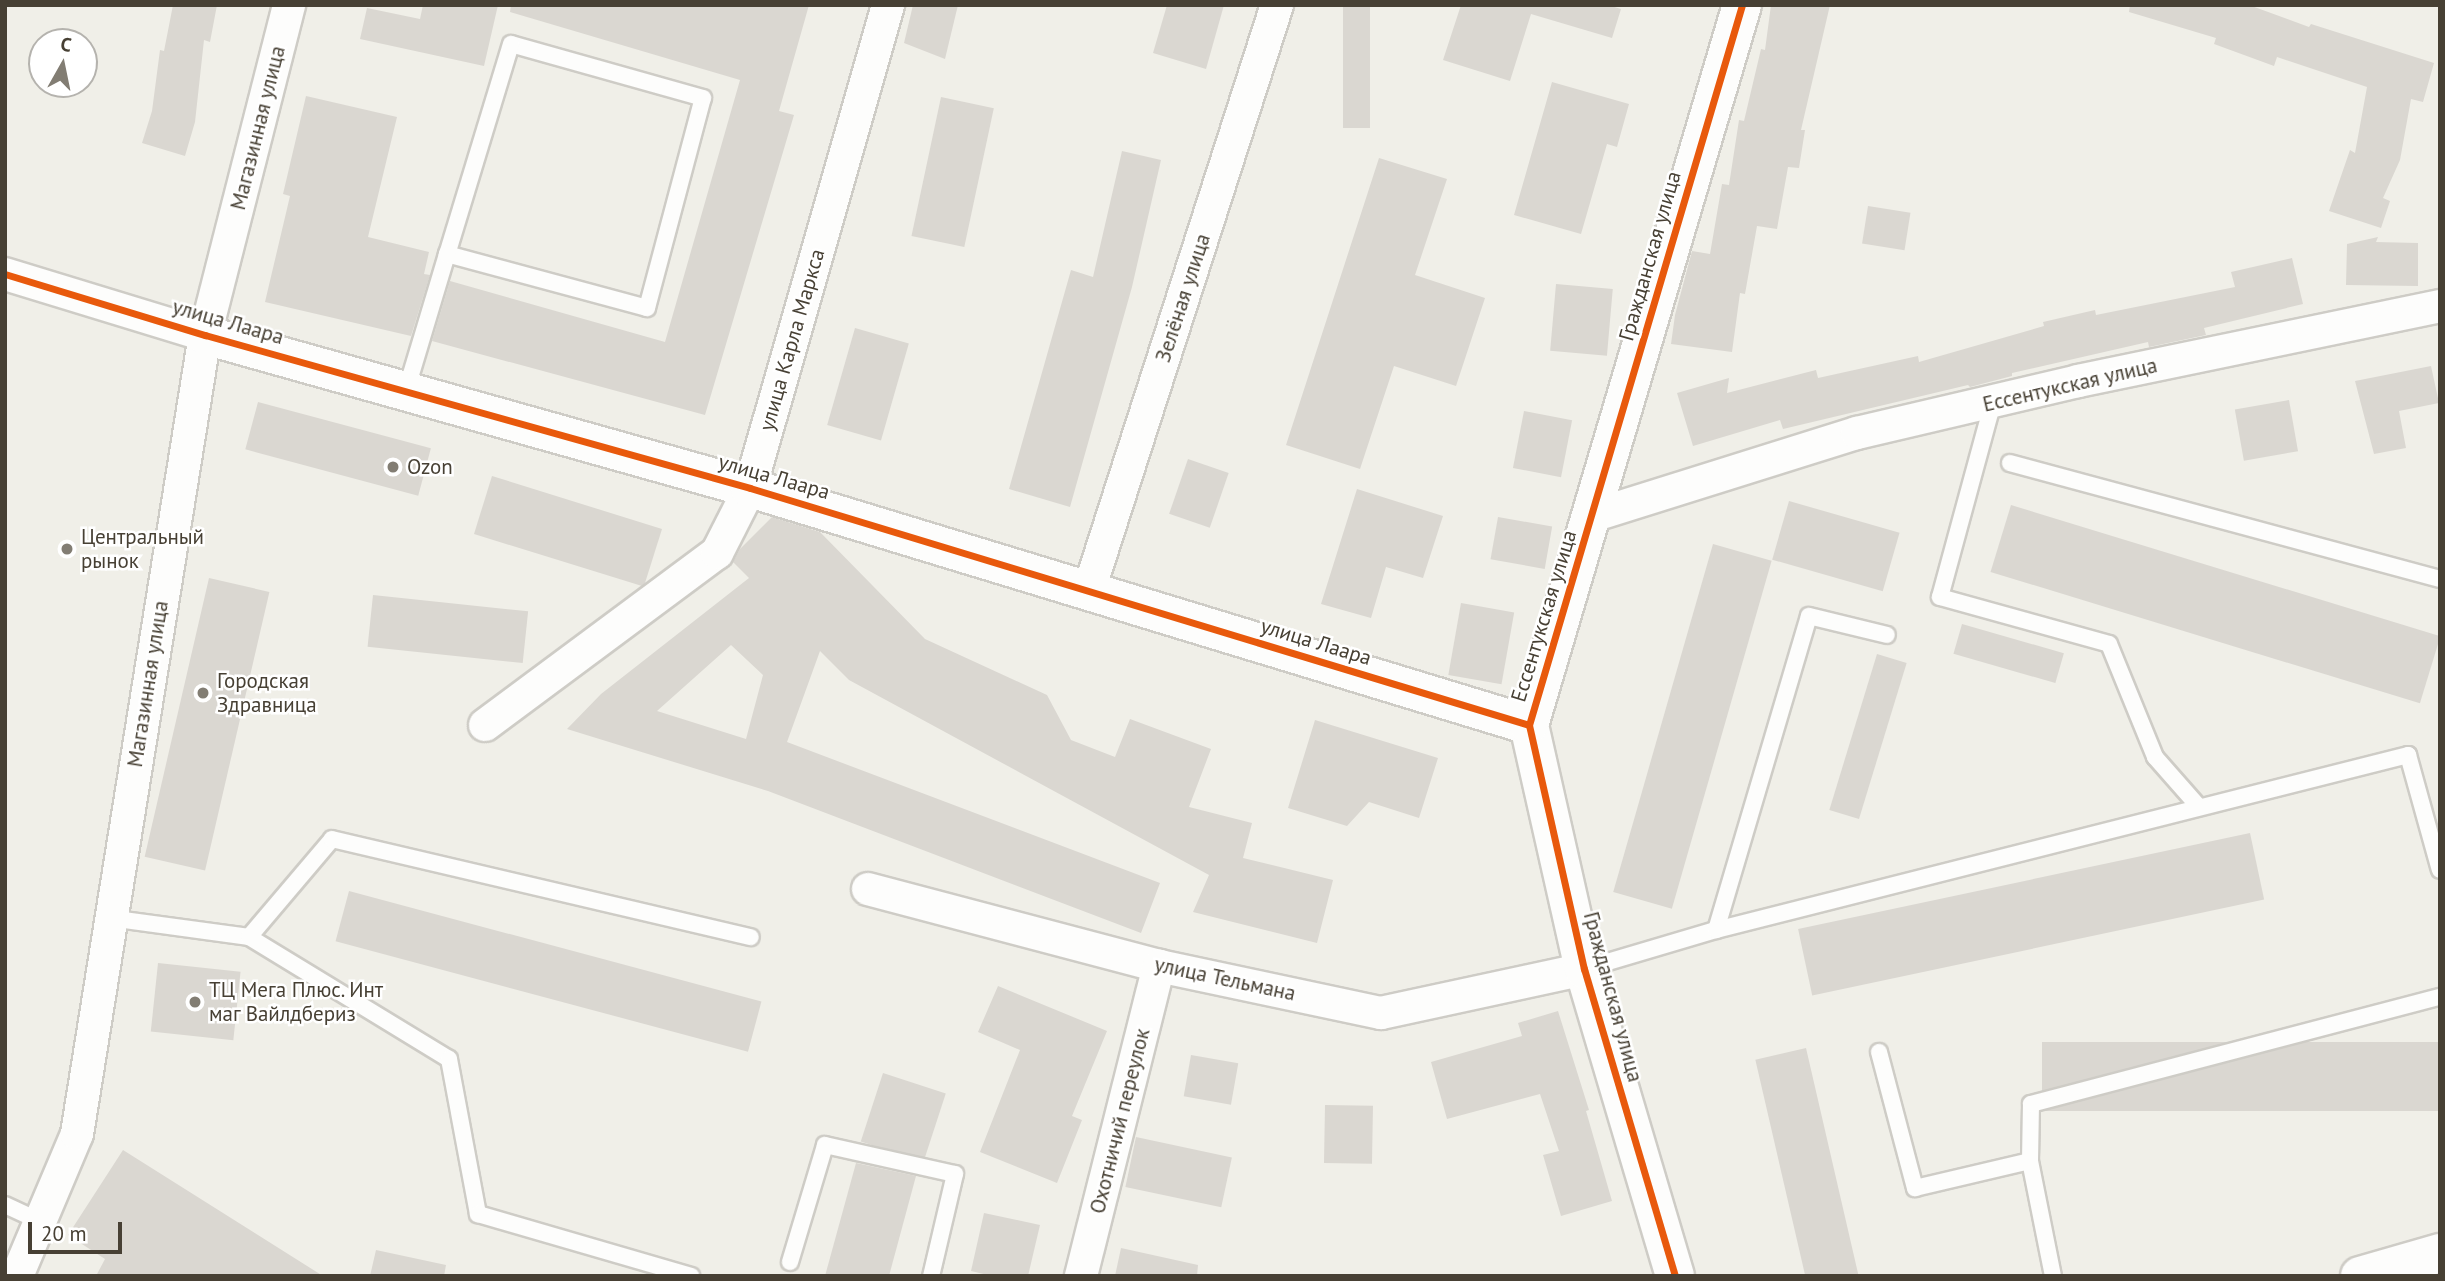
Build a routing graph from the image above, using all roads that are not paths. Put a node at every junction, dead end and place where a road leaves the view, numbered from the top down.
1 (289, 5) edge
2 (888, 5) edge
3 (1278, 5) edge
4 (1742, 5) edge
5 (447, 254) junction
6 (5, 274) edge
7 (2440, 306) edge
8 (205, 335) junction
9 (407, 391) junction
10 (1993, 402) junction
11 (2010, 463) dead end
12 (750, 488) junction
13 (1592, 516) junction
14 (2440, 579) edge
15 (1089, 590) junction
16 (1887, 635) dead end
17 (485, 725) dead end
18 (1529, 725) junction
19 (2199, 807) junction
20 (2440, 870) edge
21 (868, 889) dead end
22 (109, 918) junction
23 (1716, 930) junction
24 (249, 937) junction
25 (751, 937) dead end
26 (1159, 965) junction
27 (1584, 969) junction
28 (2440, 997) edge
29 (1879, 1052) dead end
30 (2030, 1161) junction
31 (5, 1205) edge
32 (40, 1221) junction
33 (2440, 1253) edge
34 (790, 1262) dead end
35 (17, 1276) edge
36 (691, 1276) edge
37 (931, 1276) edge
38 (1081, 1276) edge
39 (1675, 1276) edge
40 (2053, 1276) edge
41 (2360, 1276) edge

1 - 8 street, Магазинная улица
2 - 12 street, улица Карла Маркса
3 - 15 street, Зелёная улица
4 - 13 street, Гражданская улица
5 - 5 lane
5 - 9 lane
6 - 8 street, улица Лаара
7 - 10 street, Ессентукская улица
8 - 9 street, улица Лаара
8 - 22 street, Магазинная улица
9 - 12 street, улица Лаара
10 - 13 street, Ессентукская улица
10 - 19 lane
11 - 14 lane
12 - 15 street, улица Лаара
12 - 17 street, улица Карла Маркса
13 - 18 street, Ессентукская улица
15 - 18 street, улица Лаара
16 - 23 lane
18 - 27 street, Гражданская улица
19 - 20 lane
19 - 23 lane
21 - 26 street, улица Тельмана
22 - 24 lane
22 - 32 street, Магазинная улица
23 - 27 lane
24 - 25 lane
24 - 36 lane
26 - 27 street, улица Тельмана
26 - 38 street, Охотничий переулок
27 - 39 street, Гражданская улица
28 - 30 lane
29 - 30 lane
30 - 40 lane
31 - 32 lane
32 - 35 street, Магазинная улица
33 - 41 street
34 - 37 lane

